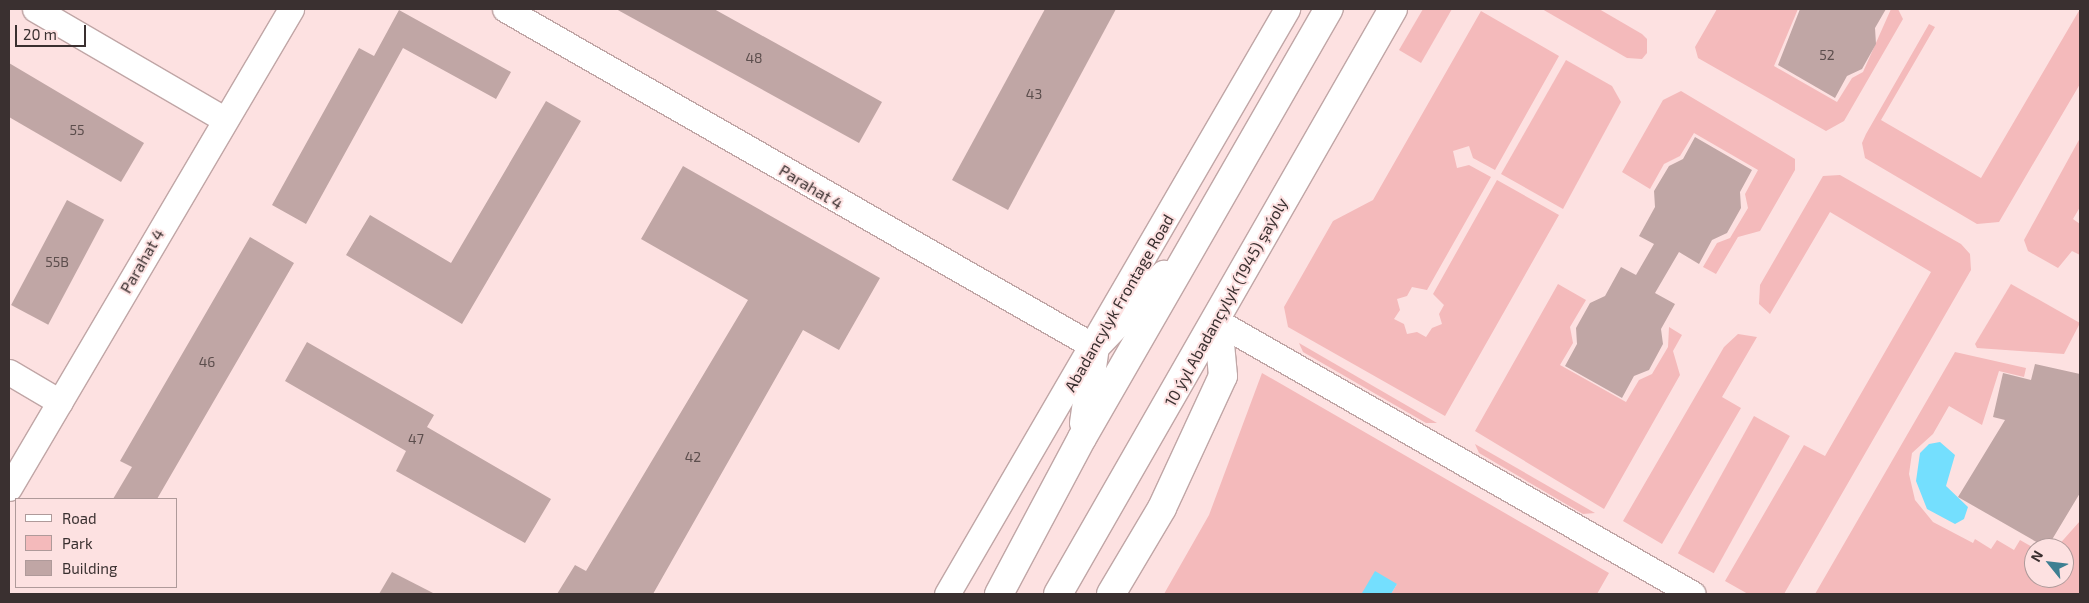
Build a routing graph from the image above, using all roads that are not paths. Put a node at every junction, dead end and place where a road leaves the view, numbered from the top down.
1 (34, 9) edge
2 (291, 9) edge
3 (505, 9) edge
4 (1288, 9) edge
5 (1329, 9) edge
6 (1393, 9) edge
7 (534, 16) edge
8 (224, 119) junction
9 (1193, 245) junction
10 (1218, 322) junction
11 (1095, 347) junction
12 (9, 372) edge
13 (60, 402) junction
14 (1082, 438) junction
15 (9, 488) edge
16 (947, 594) edge
17 (999, 594) edge
18 (1058, 594) edge
19 (1111, 594) edge
20 (1693, 594) edge

1 - 8 street
2 - 8 street, Parahat 4
3 - 7 street, Parahat 4
4 - 11 street, Abadancylyk Frontage Road
5 - 9 main road
6 - 10 main road, 10 ýyl Abadançylyk (1945) şaýoly
7 - 11 street, Parahat 4
8 - 13 street, Parahat 4
9 - 11 main road
9 - 14 main road
10 - 18 main road, 10 ýyl Abadançylyk (1945) şaýoly
10 - 19 main road
10 - 20 street
11 - 14 main road
11 - 16 street, Abadancylyk Frontage Road
12 - 13 street
13 - 15 street, Parahat 4
14 - 17 main road

